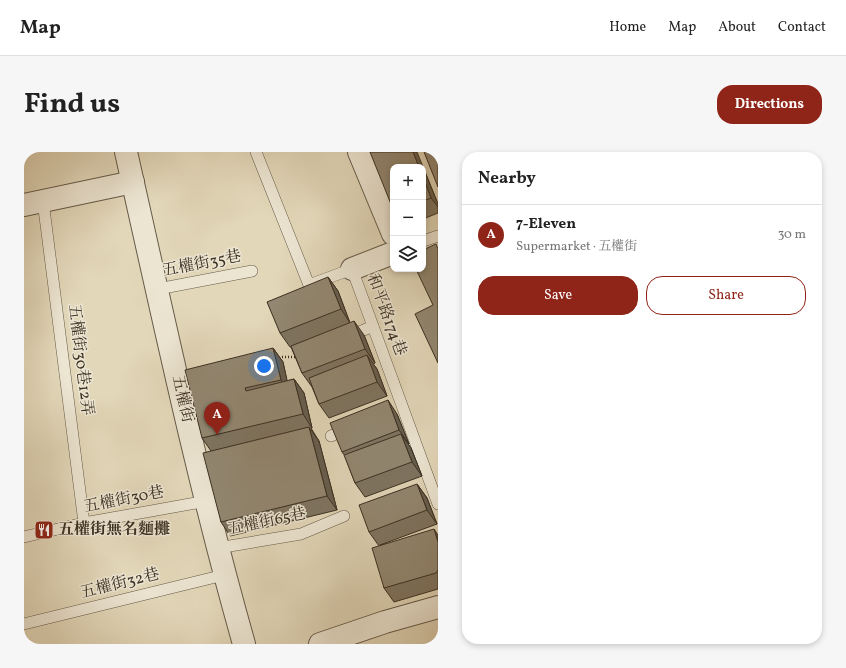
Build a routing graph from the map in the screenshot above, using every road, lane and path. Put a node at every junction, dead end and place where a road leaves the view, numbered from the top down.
1 (126, 152) edge
2 (256, 152) edge
3 (359, 152) edge
4 (133, 182) junction
5 (34, 203) edge
6 (390, 227) edge
7 (438, 236) edge
8 (426, 240) edge
9 (390, 254) edge
10 (352, 270) junction
11 (252, 271) dead end
12 (158, 289) junction
13 (373, 326) junction
14 (339, 340) edge
15 (282, 357) dead end
16 (297, 358) edge
17 (359, 422) edge
18 (331, 436) edge
19 (206, 501) junction
20 (438, 504) edge
21 (344, 516) dead end
22 (84, 523) junction
23 (24, 537) edge
24 (218, 548) junction
25 (224, 575) junction
26 (438, 607) edge
27 (24, 624) edge
28 (244, 644) edge
29 (320, 644) edge

1 - 4 street, 五權街
2 - 10 lane, 和平路174巷
3 - 6 street
4 - 5 street
4 - 12 street, 五權街
5 - 22 lane, 五權街30巷12弄
7 - 8 lane
9 - 10 street
10 - 13 lane, 和平路174巷
11 - 12 lane, 五權街35巷
12 - 19 street, 五權街
13 - 14 lane
13 - 20 lane, 和平路174巷
15 - 16 path
17 - 18 lane
19 - 22 lane, 五權街30巷
19 - 24 street, 五權街
21 - 24 lane, 五權街65巷
22 - 23 lane, 五權街30巷
24 - 25 street, 五權街
25 - 27 lane, 五權街32巷
25 - 28 street, 五權街
26 - 29 street

